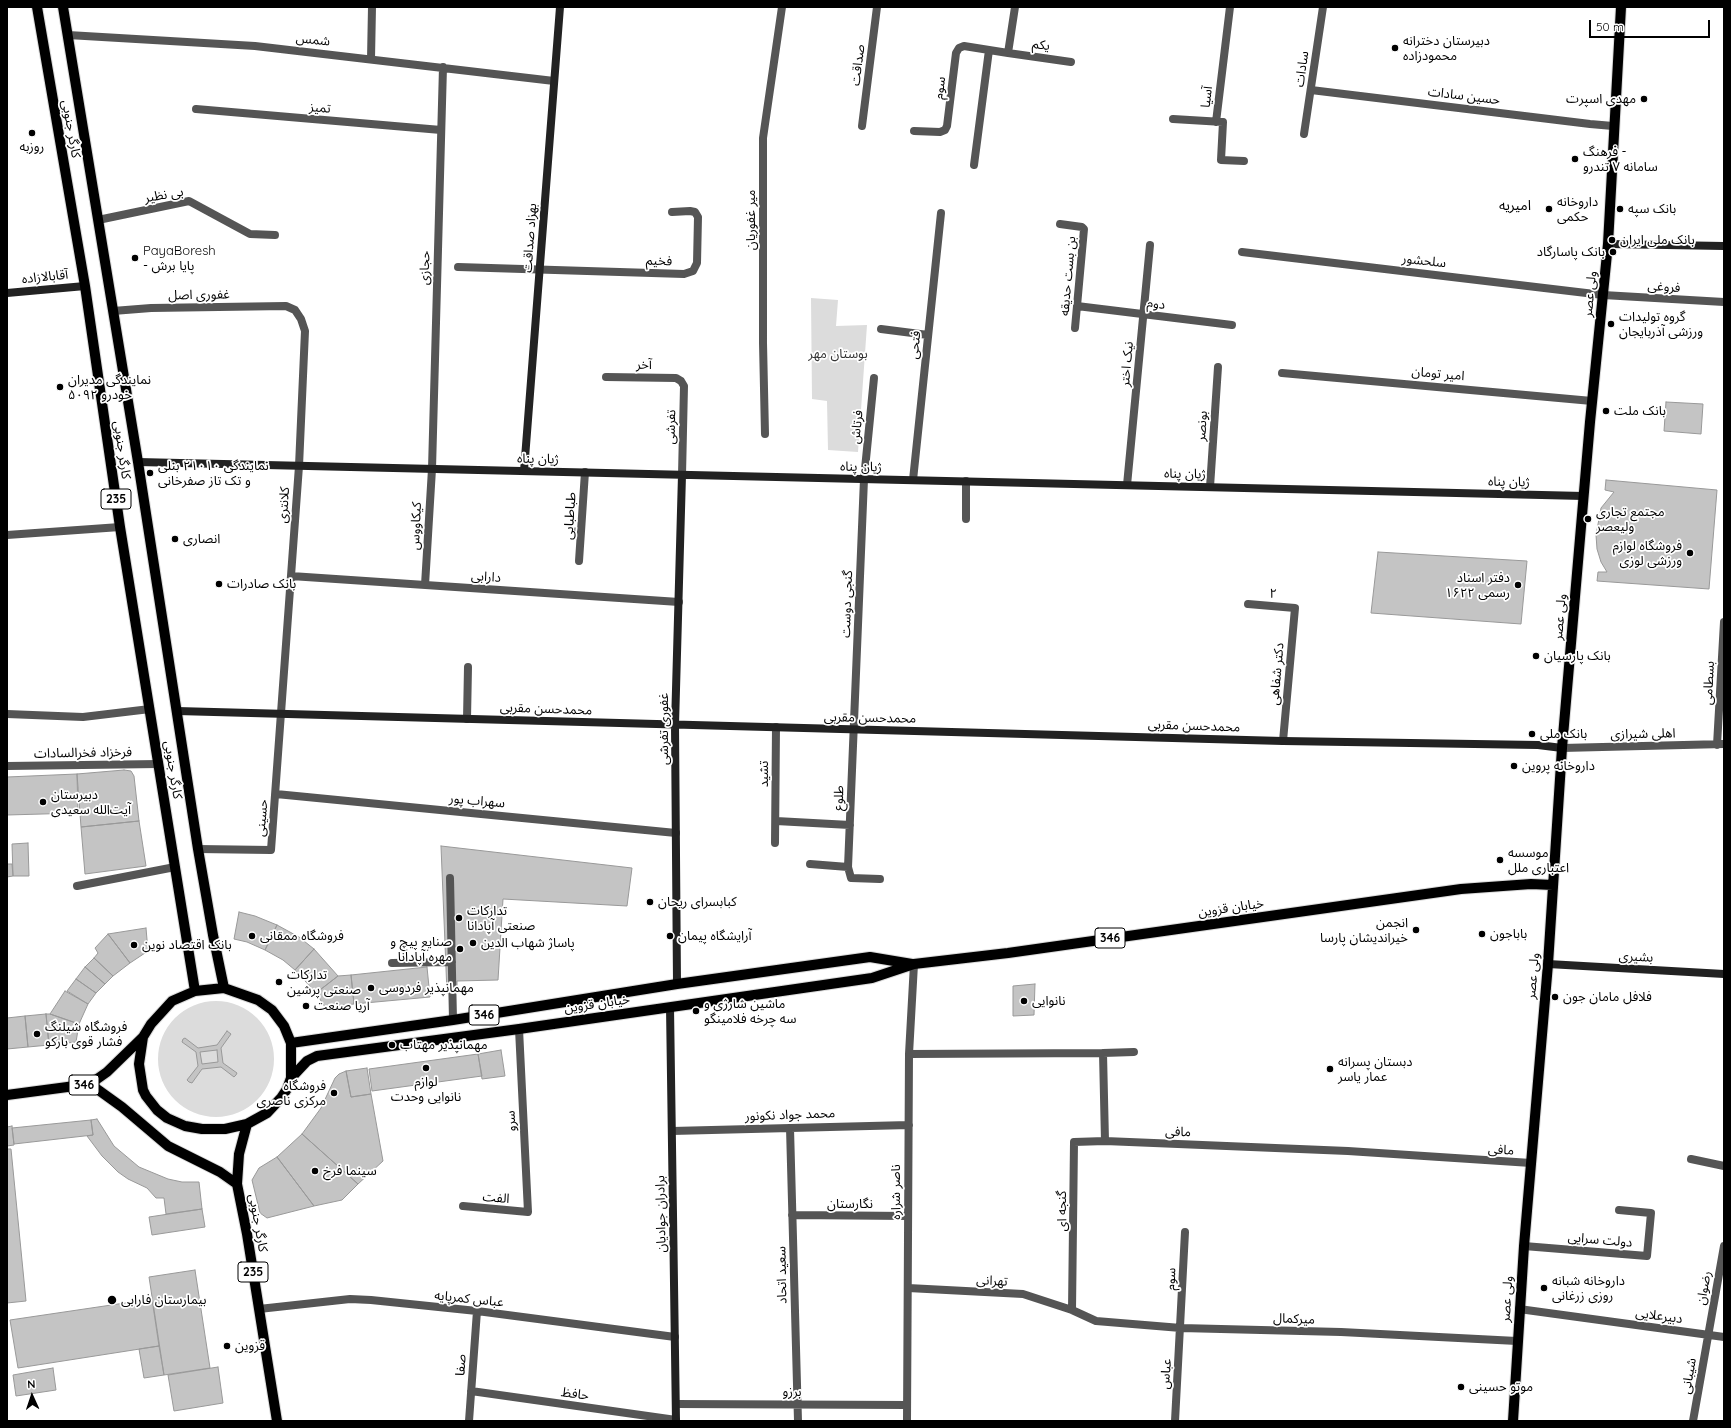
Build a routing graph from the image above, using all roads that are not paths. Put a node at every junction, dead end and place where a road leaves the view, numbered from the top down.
1 (37, 7) edge
2 (63, 7) edge
3 (372, 7) edge
4 (560, 7) edge
5 (782, 7) edge
6 (877, 7) edge
7 (1015, 7) edge
8 (1230, 7) edge
9 (1323, 7) edge
10 (1622, 7) edge
11 (68, 35) junction
12 (989, 50) junction
13 (1008, 52) junction
14 (371, 58) junction
15 (1071, 62) dead end
16 (443, 67) junction
17 (554, 81) junction
18 (1311, 90) junction
19 (196, 109) dead end
20 (1173, 119) dead end
21 (1216, 122) junction
22 (862, 126) dead end
23 (1613, 126) junction
24 (441, 130) junction
25 (914, 131) dead end
26 (1304, 134) dead end
27 (1244, 161) dead end
28 (974, 165) dead end
29 (672, 212) dead end
30 (941, 213) dead end
31 (98, 220) junction
32 (1060, 224) dead end
33 (275, 235) dead end
34 (1608, 244) junction
35 (1150, 245) dead end
36 (1724, 246) edge
37 (1242, 252) dead end
38 (458, 267) dead end
39 (540, 270) junction
40 (85, 286) junction
41 (7, 293) edge
42 (1603, 295) junction
43 (1724, 302) edge
44 (286, 306) joint
45 (1078, 306) junction
46 (113, 311) junction
47 (1143, 315) junction
48 (1232, 325) dead end
49 (1075, 328) dead end
50 (881, 329) dead end
51 (928, 335) junction
52 (1218, 366) dead end
53 (1282, 373) dead end
54 (606, 377) dead end
55 (874, 378) dead end
56 (681, 381) joint
57 (1592, 401) junction
58 (765, 434) dead end
59 (138, 462) junction
60 (300, 466) junction
61 (432, 469) junction
62 (524, 471) junction
63 (585, 472) junction
64 (682, 475) junction
65 (864, 479) junction
66 (913, 480) junction
67 (966, 481) junction
68 (1127, 485) junction
69 (1210, 487) junction
70 (1584, 496) junction
71 (966, 519) dead end
72 (120, 527) junction
73 (7, 535) edge
74 (579, 561) dead end
75 (291, 576) junction
76 (425, 585) junction
77 (679, 602) junction
78 (1248, 604) dead end
79 (1295, 608) joint
80 (1724, 622) edge
81 (468, 667) dead end
82 (150, 708) junction
83 (177, 711) junction
84 (7, 714) edge
85 (281, 714) junction
86 (467, 719) junction
87 (675, 724) junction
88 (776, 727) junction
89 (855, 729) junction
90 (1283, 741) junction
91 (1721, 744) edge
92 (1562, 748) junction
93 (159, 764) junction
94 (7, 766) edge
95 (276, 794) junction
96 (776, 820) junction
97 (850, 825) junction
98 (676, 833) junction
99 (775, 843) dead end
100 (198, 849) junction
101 (810, 864) dead end
102 (175, 867) junction
103 (848, 867) junction
104 (450, 878) dead end
105 (880, 879) dead end
106 (1553, 885) junction
107 (77, 886) dead end
108 (452, 962) junction
109 (392, 963) dead end
110 (914, 964) junction
111 (1548, 964) junction
112 (1724, 974) edge
113 (677, 984) junction
114 (224, 988) junction
115 (195, 991) junction
116 (670, 1007) junction
117 (453, 1020) junction
118 (519, 1029) junction
119 (143, 1037) junction
120 (291, 1042) junction
121 (1134, 1052) dead end
122 (1103, 1053) junction
123 (909, 1054) junction
124 (291, 1078) junction
125 (90, 1084) junction
126 (7, 1094) edge
127 (247, 1124) junction
128 (909, 1125) junction
129 (790, 1128) junction
130 (672, 1131) junction
131 (1105, 1141) junction
132 (1691, 1159) dead end
133 (1531, 1163) junction
134 (1724, 1166) edge
135 (237, 1184) junction
136 (463, 1206) dead end
137 (1618, 1210) dead end
138 (528, 1212) joint
139 (792, 1215) junction
140 (908, 1216) junction
141 (1185, 1232) dead end
142 (1524, 1246) junction
143 (1724, 1246) edge
144 (908, 1288) junction
145 (259, 1309) junction
146 (1519, 1309) junction
147 (1072, 1310) junction
148 (477, 1311) junction
149 (1181, 1328) junction
150 (1708, 1335) junction
151 (675, 1337) junction
152 (1724, 1337) edge
153 (1517, 1341) junction
154 (471, 1391) junction
155 (676, 1404) junction
156 (797, 1404) junction
157 (907, 1405) junction
158 (277, 1421) edge
159 (470, 1421) edge
160 (676, 1421) edge
161 (798, 1421) edge
162 (907, 1421) edge
163 (1175, 1421) edge
164 (1513, 1421) edge
165 (1693, 1421) edge

1 - 40 main road, کارگر جنوبی / 235
2 - 11 main road, کارگر جنوبی / 235
3 - 14 street
4 - 17 street, بهزاد صداقت
5 - 58 street, میر غفوریان
6 - 22 street, صداقت
7 - 13 street
8 - 21 street, آسیا
9 - 18 street, سادات
10 - 23 main road, ولی عصر
11 - 14 street, شمس
11 - 31 main road, کارگر جنوبی / 235
12 - 13 street, یکم
12 - 25 street, سوم
12 - 28 street
13 - 15 street, یکم
14 - 16 street, شمس
16 - 17 street, شمس
16 - 24 street, حجازی
17 - 39 street, بهزاد صداقت
18 - 23 street, حسین سادات
18 - 26 street, سادات
19 - 24 street, تمیز
20 - 21 street
21 - 27 street, آسیا
23 - 34 main road, ولی عصر
24 - 61 street, حجازی
29 - 39 street, فخیم
30 - 51 street, فتحی
31 - 33 street, بی نظیر
31 - 46 main road, کارگر جنوبی / 235
32 - 45 street, بن بست حدیقه
34 - 36 street
34 - 42 main road, ولی عصر
35 - 47 street, نیک اختر
37 - 42 street, سلحشور
38 - 39 street
39 - 62 street, بهزاد صداقت
40 - 41 street, آقابالازاده
40 - 72 main road, کارگر جنوبی / 235
42 - 43 street, فروغی
42 - 57 main road, ولی عصر
44 - 46 street, غفوری اصل
44 - 60 street, کلانتری
45 - 47 street, دوم
45 - 49 street, بن بست حدیقه
46 - 59 main road, کارگر جنوبی / 235
47 - 48 street, دوم
47 - 68 street, نیک اختر
50 - 51 street
51 - 66 street, فتحی
52 - 69 street, بونصر
53 - 57 street, امیر تومان
54 - 56 street, آخر
55 - 65 street, فرتاش
56 - 64 street, تفرشی
57 - 70 main road, ولی عصر
59 - 60 street, ژیان پناه
59 - 83 main road, کارگر جنوبی / 235
60 - 61 street, ژیان پناه
60 - 75 street, کلانتری
61 - 62 street, ژیان پناه
61 - 76 street, کیکاووس
62 - 63 street, ژیان پناه
63 - 64 street, ژیان پناه
63 - 74 street, طباطبایی
64 - 65 street, ژیان پناه
64 - 77 street, غفوری تفرشی
65 - 66 street, ژیان پناه
65 - 89 street, گنجی دوست
66 - 67 street, ژیان پناه
67 - 68 street, ژیان پناه
67 - 71 street
68 - 69 street, ژیان پناه
69 - 70 street, ژیان پناه
70 - 92 main road, ولی عصر
72 - 73 street
72 - 82 main road, کارگر جنوبی / 235
75 - 76 street, دارابی
75 - 85 street, کلانتری
76 - 77 street, دارابی
77 - 87 street, غفوری تفرشی
78 - 79 street, ۲
79 - 90 street, دکتر شفاهی
80 - 91 street, بسطامی
81 - 86 street
82 - 84 street
82 - 93 main road, کارگر جنوبی / 235
83 - 85 street, محمدحسن مقربی
83 - 100 main road, کارگر جنوبی / 235
85 - 86 street, محمدحسن مقربی
85 - 95 street, حسینی
86 - 87 street, محمدحسن مقربی
87 - 88 street, محمدحسن مقربی
87 - 98 street, غفوری تفرشی
88 - 89 street, محمدحسن مقربی
88 - 96 street, تشید
89 - 90 street, محمدحسن مقربی
89 - 97 street, طلوع
90 - 92 street, محمدحسن مقربی
91 - 92 street, اهلی شیرازی
92 - 106 main road, ولی عصر
93 - 94 street, فرخزاد فخرالسادات
93 - 102 main road, کارگر جنوبی / 235
95 - 98 street, سهراب پور
95 - 100 street, حسینی
96 - 97 street
96 - 99 street, تشید
97 - 103 street, طلوع
98 - 113 street, غفوری تفرشی
100 - 114 main road, کارگر جنوبی / 235
101 - 103 street
102 - 107 street
102 - 115 main road, کارگر جنوبی / 235
103 - 105 street
104 - 108 street
106 - 110 main road, خیابان قزوین / 346
106 - 111 main road, ولی عصر
108 - 109 street
108 - 117 street
110 - 113 main road, خیابان قزوین
110 - 116 main road, خیابان قزوین / 346
110 - 123 street, ناصر شراره
111 - 112 street, بشیری
111 - 133 main road, ولی عصر
113 - 117 main road, خیابان قزوین / 346
114 - 115 main road
114 - 120 main road
115 - 119 main road
116 - 118 main road, خیابان قزوین / 346
116 - 130 street, برادران جوادیان
117 - 120 main road, خیابان قزوین / 346
118 - 124 main road, خیابان قزوین / 346
118 - 138 street, سرو
119 - 125 main road, 346
119 - 127 main road
120 - 124 main road
121 - 122 street
122 - 123 street
122 - 131 street
123 - 128 street, ناصر شراره
124 - 127 main road
125 - 126 main road, 346
125 - 135 main road
127 - 135 main road, کارگر جنوبی / 235
128 - 129 street, محمد جواد نکونور
128 - 140 street, ناصر شراره
129 - 130 street, محمد جواد نکونور
129 - 139 street, سعید اتحاد
130 - 151 street, برادران جوادیان
131 - 133 street, مافی
131 - 147 street, گنجه ای
132 - 134 street
133 - 142 main road, ولی عصر
135 - 145 main road, کارگر جنوبی / 235
136 - 138 street, الفت
137 - 142 street, دولت سرایی
139 - 140 street, نگارستان
139 - 156 street, سعید اتحاد
140 - 144 street, ناصر شراره
141 - 149 street, سوم
142 - 146 main road, ولی عصر
143 - 150 street, رضوان
144 - 147 street, تهرانی
144 - 157 street, ناصر شراره
145 - 148 street, عباس کمرپایه
145 - 158 main road, کارگر جنوبی / 235
146 - 150 street, دبیرعلایی
146 - 153 main road, ولی عصر
147 - 149 street, میرکمال
148 - 151 street, عباس کمرپایه
148 - 154 street, صفا
149 - 153 street, میرکمال
149 - 163 street, عباس
150 - 152 street, دبیرعلایی
150 - 165 street, شیبانی
151 - 155 street, برادران جوادیان
153 - 164 main road, ولی عصر
154 - 159 street, صفا
154 - 160 street, حافظ
155 - 156 street, برزو
155 - 160 street, برادران جوادیان
156 - 157 street, برزو
156 - 161 street, سعید اتحاد
157 - 162 street, ناصر شراره

